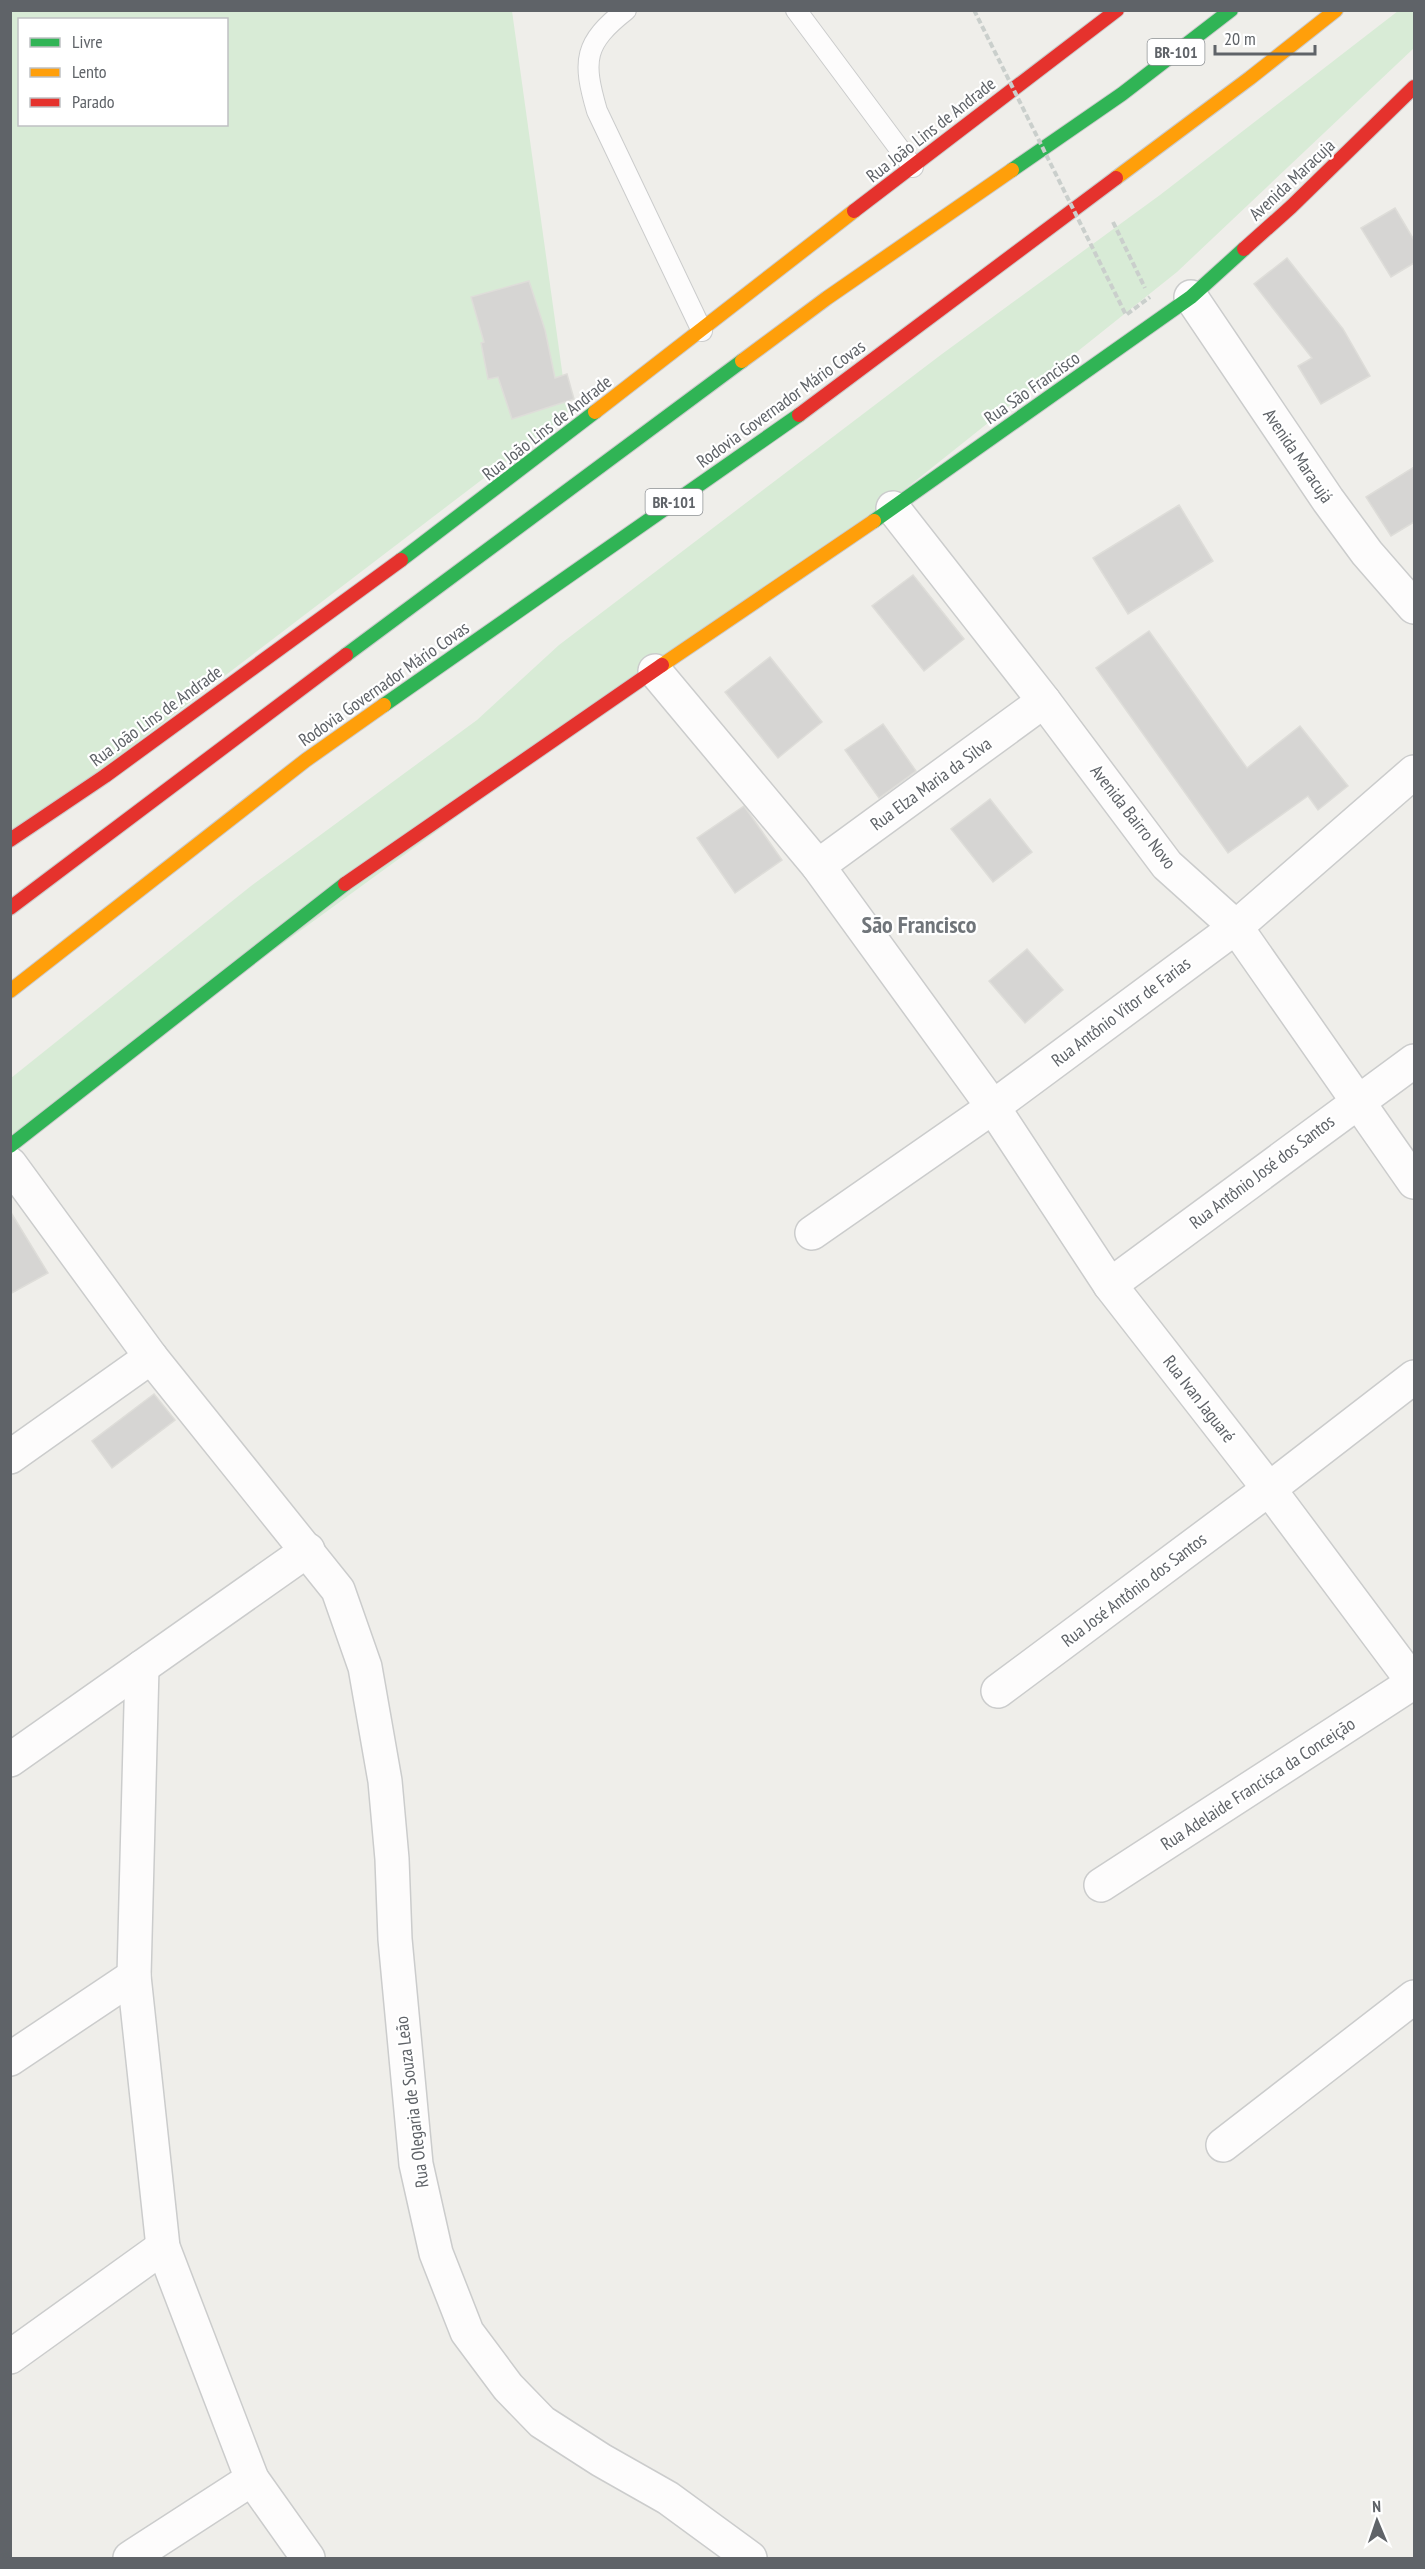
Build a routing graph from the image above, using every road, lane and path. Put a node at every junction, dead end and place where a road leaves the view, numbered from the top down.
1 (626, 10) edge
2 (796, 10) edge
3 (974, 10) edge
4 (1087, 10) edge
5 (1117, 10) edge
6 (1230, 10) edge
7 (1336, 10) edge
8 (1092, 27) junction
9 (1414, 87) edge
10 (913, 167) junction
11 (1099, 192) junction
12 (1150, 297) junction
13 (1191, 297) junction
14 (702, 331) junction
15 (893, 508) junction
16 (1414, 607) edge
17 (655, 671) junction
18 (1044, 701) junction
19 (1414, 772) edge
20 (10, 840) edge
21 (818, 866) junction
22 (10, 908) edge
23 (1236, 927) junction
24 (10, 991) edge
25 (1414, 1060) edge
26 (1357, 1101) junction
27 (993, 1107) junction
28 (10, 1146) edge
29 (10, 1164) edge
30 (1414, 1182) edge
31 (812, 1233) dead end
32 (1110, 1285) junction
33 (151, 1357) junction
34 (1414, 1377) edge
35 (10, 1457) edge
36 (1269, 1489) junction
37 (308, 1550) junction
38 (142, 1667) junction
39 (1414, 1682) edge
40 (998, 1690) dead end
41 (10, 1760) edge
42 (1101, 1886) dead end
43 (135, 1976) junction
44 (1414, 1997) edge
45 (10, 2060) edge
46 (1223, 2145) dead end
47 (163, 2247) junction
48 (10, 2357) edge
49 (252, 2478) junction
50 (130, 2559) edge
51 (308, 2559) edge
52 (750, 2559) edge

1 - 14 lane
2 - 10 lane
3 - 12 path, bridge
4 - 8 main road
5 - 8 main road, Rua João Lins de Andrade
6 - 22 main road, BR-101
7 - 11 main road, Rodovia Governador Mário Covas / BR-101
8 - 10 main road, Rua João Lins de Andrade
9 - 13 main road, Avenida Maracuja
10 - 14 main road, Rua João Lins de Andrade
11 - 12 path
11 - 24 main road, Rodovia Governador Mário Covas / BR-101
12 - 13 path
13 - 15 main road, Rua São Francisco
13 - 16 street, Avenida Maracujá
14 - 20 main road, Rua João Lins de Andrade
15 - 17 main road, Rua São Francisco
15 - 18 street, Avenida Bairro Novo
17 - 21 street, Rua Ivan Jaguaré
17 - 28 main road, Rua São Francisco
18 - 21 street, Rua Elza Maria da Silva
18 - 23 street, Avenida Bairro Novo
19 - 23 street, Rua Antônio Vitor de Farias
21 - 27 street, Rua Ivan Jaguaré
23 - 26 street, Avenida Bairro Novo
23 - 27 street, Rua Antônio Vitor de Farias
25 - 26 street, Rua Antônio José dos Santos
26 - 30 street, Avenida Bairro Novo
26 - 32 street, Rua Antônio José dos Santos
27 - 31 street, Rua Antônio Vitor de Farias
27 - 32 street, Rua Ivan Jaguaré
29 - 33 street, Rua Olegaria de Souza Leão
32 - 36 street, Rua Ivan Jaguaré
33 - 35 street
33 - 37 street, Rua Olegaria de Souza Leão
34 - 36 street, Rua José Antônio dos Santos
36 - 39 street, Rua Ivan Jaguaré
36 - 40 street, Rua José Antônio dos Santos
37 - 38 street
37 - 52 street, Rua Olegaria de Souza Leão
38 - 41 street
38 - 43 street
39 - 42 street, Rua Adelaide Francisca da Conceição
43 - 45 street
43 - 47 street
44 - 46 street
47 - 48 street
47 - 49 street
49 - 50 street
49 - 51 street

